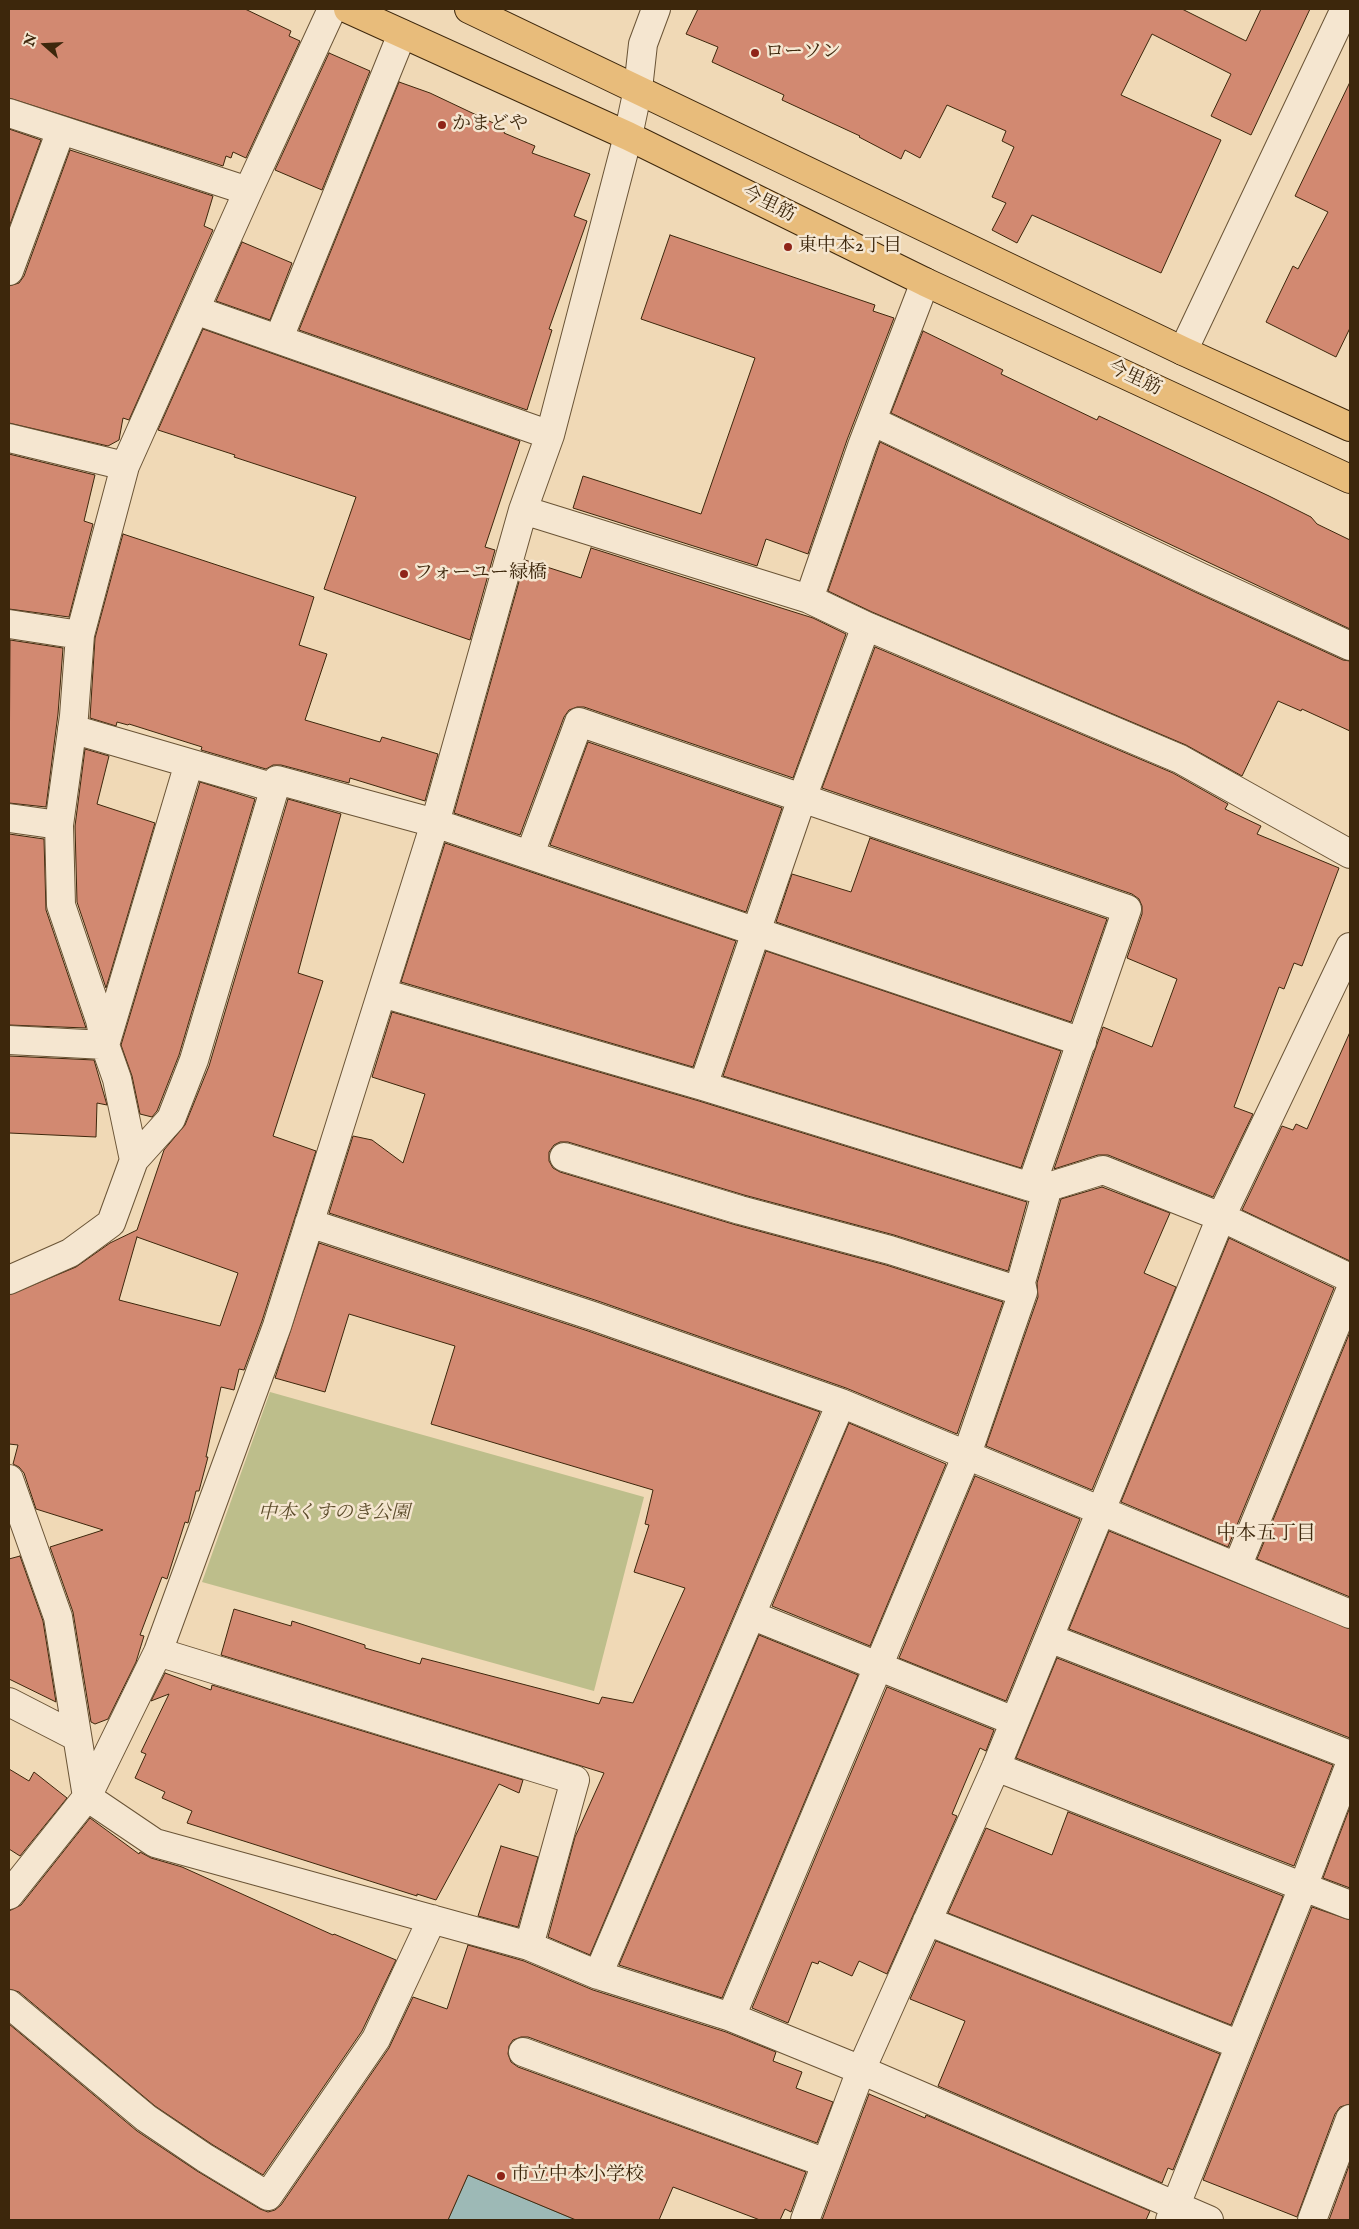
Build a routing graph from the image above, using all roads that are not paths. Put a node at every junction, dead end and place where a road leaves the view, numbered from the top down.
1 (332, 9) edge
2 (348, 9) edge
3 (469, 9) edge
4 (656, 9) edge
5 (1345, 9) edge
6 (402, 34) junction
7 (638, 89) junction
8 (9, 113) edge
9 (61, 130) junction
10 (628, 136) junction
11 (248, 191) junction
12 (9, 271) edge
13 (925, 282) junction
14 (195, 310) junction
15 (280, 338) junction
16 (1183, 351) junction
17 (872, 421) junction
18 (1350, 427) edge
19 (550, 435) junction
20 (9, 438) edge
21 (125, 466) junction
22 (1350, 479) edge
23 (523, 510) junction
24 (809, 599) junction
25 (9, 624) edge
26 (866, 626) junction
27 (80, 635) junction
28 (1350, 646) edge
29 (72, 729) junction
30 (189, 763) junction
31 (275, 788) junction
32 (802, 798) junction
33 (9, 818) edge
34 (435, 823) junction
35 (59, 825) junction
36 (530, 854) junction
37 (1350, 854) edge
38 (756, 931) junction
39 (1350, 947) edge
40 (382, 993) junction
41 (9, 1040) edge
42 (1082, 1042) junction
43 (105, 1045) junction
44 (703, 1086) junction
45 (564, 1157) dead end
46 (134, 1160) junction
47 (1040, 1187) junction
48 (1221, 1217) junction
49 (310, 1222) junction
50 (1350, 1278) edge
51 (9, 1280) edge
52 (1350, 1291) edge
53 (1023, 1292) junction
54 (841, 1403) junction
55 (966, 1456) junction
56 (9, 1479) edge
57 (1102, 1512) junction
58 (1237, 1567) junction
59 (1350, 1614) edge
60 (751, 1615) junction
61 (1049, 1638) junction
62 (158, 1652) junction
63 (878, 1667) junction
64 (9, 1702) edge
65 (1014, 1721) junction
66 (77, 1737) junction
67 (1350, 1755) edge
68 (1350, 1764) edge
69 (996, 1767) junction
70 (87, 1797) junction
71 (1303, 1887) junction
72 (9, 1895) edge
73 (1350, 1905) edge
74 (432, 1919) junction
75 (927, 1921) junction
76 (529, 1946) junction
77 (598, 1975) junction
78 (9, 2004) edge
79 (731, 2016) junction
80 (1240, 2044) junction
81 (523, 2052) dead end
82 (861, 2070) junction
83 (1350, 2119) edge
84 (826, 2163) junction
85 (1173, 2214) edge
86 (805, 2220) edge
87 (1209, 2220) edge
88 (1312, 2220) edge

1 - 11 street
2 - 6 main road, 今里筋
3 - 7 main road
4 - 7 street
5 - 16 street
6 - 10 main road, 今里筋
6 - 15 street
7 - 10 street
7 - 16 main road
8 - 9 street
9 - 11 street
9 - 12 street
10 - 13 main road, 今里筋
10 - 19 street
11 - 14 street
13 - 17 street
13 - 22 main road, 今里筋
14 - 15 street
14 - 21 street
15 - 19 street
16 - 18 main road
17 - 24 street
17 - 28 street
19 - 23 street
20 - 21 street
21 - 27 street
23 - 24 street
23 - 34 street
24 - 26 street
25 - 27 street
26 - 32 street
26 - 37 street
27 - 29 street
29 - 30 street
29 - 35 street
30 - 31 street
30 - 43 street
31 - 34 street
31 - 46 street
32 - 36 street
32 - 38 street
32 - 42 street
33 - 35 street
34 - 36 street
34 - 40 street
35 - 43 street
36 - 38 street
38 - 42 street
38 - 44 street
39 - 48 street
40 - 44 street
40 - 49 street
41 - 43 street
42 - 47 street
43 - 46 street
44 - 47 street
45 - 53 street
46 - 51 street
47 - 48 street
47 - 53 street
48 - 50 street
48 - 57 street
49 - 54 street
49 - 62 street
52 - 58 street
53 - 55 street
54 - 55 street
54 - 60 street
55 - 57 street
55 - 63 street
56 - 66 street
57 - 58 street
57 - 61 street
58 - 59 street
60 - 63 street
60 - 77 street
61 - 65 street
61 - 67 street
62 - 70 street
62 - 76 street
63 - 65 street
63 - 79 street
64 - 66 street
65 - 69 street
66 - 70 street
68 - 71 street
69 - 71 street
69 - 75 street
70 - 72 street
70 - 74 street
71 - 73 street
71 - 80 street
74 - 76 street
74 - 78 street
75 - 80 street
75 - 82 street
76 - 77 street
77 - 79 street
79 - 82 street
80 - 85 street
81 - 84 street
82 - 84 street
82 - 85 street
83 - 88 street
84 - 86 street
85 - 87 street

